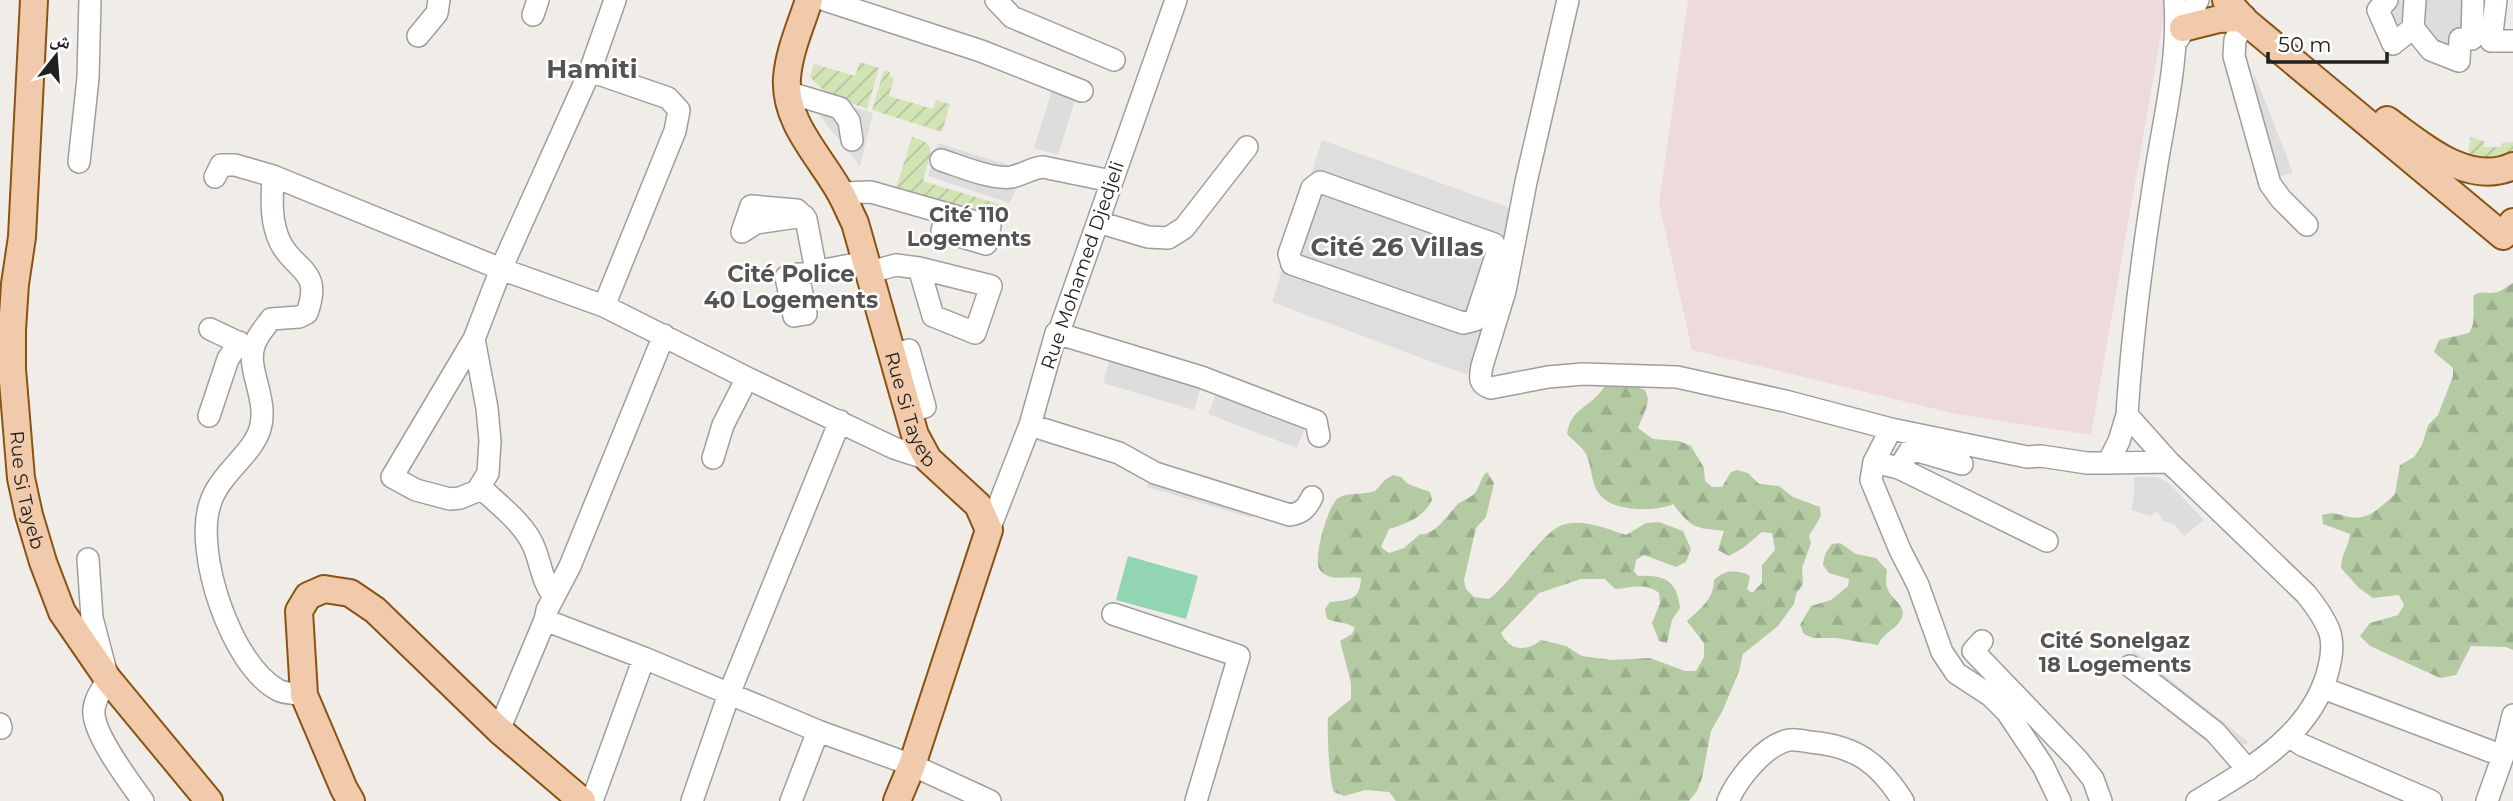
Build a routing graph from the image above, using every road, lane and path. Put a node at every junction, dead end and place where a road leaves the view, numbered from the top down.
1 (34, 0) edge
2 (90, 0) edge
3 (439, 0) edge
4 (615, 0) edge
5 (809, 0) edge
6 (825, 0) edge
7 (996, 0) edge
8 (1176, 0) edge
9 (1568, 0) edge
10 (2175, 0) edge
11 (2198, 0) edge
12 (2387, 0) edge
13 (2415, 0) edge
14 (2473, 0) edge
15 (2497, 0) edge
16 (2239, 10) edge
17 (2413, 28) junction
18 (418, 36) dead end
19 (2179, 37) junction
20 (2513, 41) edge
21 (1114, 60) dead end
22 (590, 71) junction
23 (1082, 91) dead end
24 (787, 92) junction
25 (852, 141) dead end
26 (1247, 147) dead end
27 (941, 160) dead end
28 (79, 162) dead end
29 (2513, 167) edge
30 (273, 176) junction
31 (215, 177) dead end
32 (1111, 181) junction
33 (841, 193) junction
34 (947, 214) dead end
35 (804, 216) dead end
36 (1098, 222) junction
37 (2307, 225) dead end
38 (2510, 234) edge
39 (869, 267) junction
40 (919, 268) dead end
41 (501, 269) junction
42 (604, 306) junction
43 (1472, 322) junction
44 (210, 329) dead end
45 (1494, 332) junction
46 (1056, 333) junction
47 (664, 335) junction
48 (474, 339) junction
49 (245, 346) junction
50 (747, 378) junction
51 (2127, 415) junction
52 (209, 416) dead end
53 (840, 421) junction
54 (1030, 425) junction
55 (1891, 429) junction
56 (1319, 436) dead end
57 (713, 458) dead end
58 (928, 459) junction
59 (1874, 461) junction
60 (2169, 462) junction
61 (2108, 463) junction
62 (1962, 464) dead end
63 (1899, 468) junction
64 (480, 487) junction
65 (1312, 497) dead end
66 (989, 530) junction
67 (2048, 541) dead end
68 (88, 559) dead end
69 (554, 596) junction
70 (1112, 614) dead end
71 (545, 620) junction
72 (1982, 641) dead end
73 (644, 658) junction
74 (2130, 666) dead end
75 (108, 679) junction
76 (2323, 688) junction
77 (729, 694) junction
78 (304, 695) junction
79 (2513, 715) edge
80 (499, 730) junction
81 (818, 731) junction
82 (2295, 741) junction
83 (2503, 755) junction
84 (912, 765) junction
85 (2248, 770) junction
86 (143, 801) edge
87 (209, 801) edge
88 (351, 801) edge
89 (582, 801) edge
90 (592, 801) edge
91 (692, 801) edge
92 (791, 801) edge
93 (897, 801) edge
94 (990, 801) edge
95 (1196, 801) edge
96 (1728, 801) edge
97 (1903, 801) edge
98 (2060, 801) edge
99 (2101, 801) edge
100 (2197, 801) edge
101 (2431, 801) edge
102 (2487, 801) edge

1 - 75 main road, Rue Si Tayeb
2 - 28 street
3 - 18 street
4 - 22 street
5 - 24 main road, Rue Si Tayeb
6 - 23 street
7 - 21 street
8 - 32 street, Rue Mohamed Djedjeli
9 - 45 street
10 - 19 street
11 - 19 street
12 - 17 street
13 - 17 street
14 - 17 street
15 - 20 street
16 - 19 main road
16 - 29 main road
16 - 37 street
16 - 38 main road
19 - 51 street
22 - 41 street
22 - 42 street
24 - 25 street
24 - 33 main road, Rue Si Tayeb
26 - 36 street
27 - 32 street
30 - 31 street
30 - 41 street
30 - 49 street
32 - 36 street, Rue Mohamed Djedjeli
33 - 34 street
33 - 39 main road, Rue Si Tayeb
35 - 39 street
36 - 46 street, Rue Mohamed Djedjeli
39 - 40 street
39 - 58 main road, Rue Si Tayeb
41 - 42 street
41 - 48 street
42 - 47 street
43 - 43 street
43 - 45 street
44 - 49 street
45 - 55 street
46 - 54 street, Rue Mohamed Djedjeli
46 - 56 street
47 - 50 street
47 - 69 street
48 - 64 street
48 - 64 street
49 - 52 street
49 - 78 street
50 - 53 street
50 - 57 street
51 - 60 street
51 - 61 street
53 - 58 street
53 - 77 street
54 - 65 street
54 - 66 street, Rue Mohamed Djedjeli
55 - 59 street
55 - 61 street
58 - 66 main road, Rue Si Tayeb
59 - 63 street
59 - 98 street
60 - 61 street
60 - 76 street
62 - 63 street
63 - 67 street
64 - 69 street
66 - 84 main road
68 - 75 street
69 - 71 street
70 - 95 street
71 - 73 street
71 - 80 street
72 - 99 street
73 - 77 street
73 - 90 street
74 - 85 street
75 - 86 street
75 - 87 main road, Rue Si Tayeb
76 - 82 street
76 - 83 street
77 - 81 street
77 - 91 street
78 - 80 main road
78 - 88 main road
79 - 83 street
80 - 89 main road
81 - 84 street
81 - 92 street
82 - 85 street
82 - 101 street
83 - 102 street
84 - 93 main road
84 - 94 street
85 - 100 street
96 - 97 street

